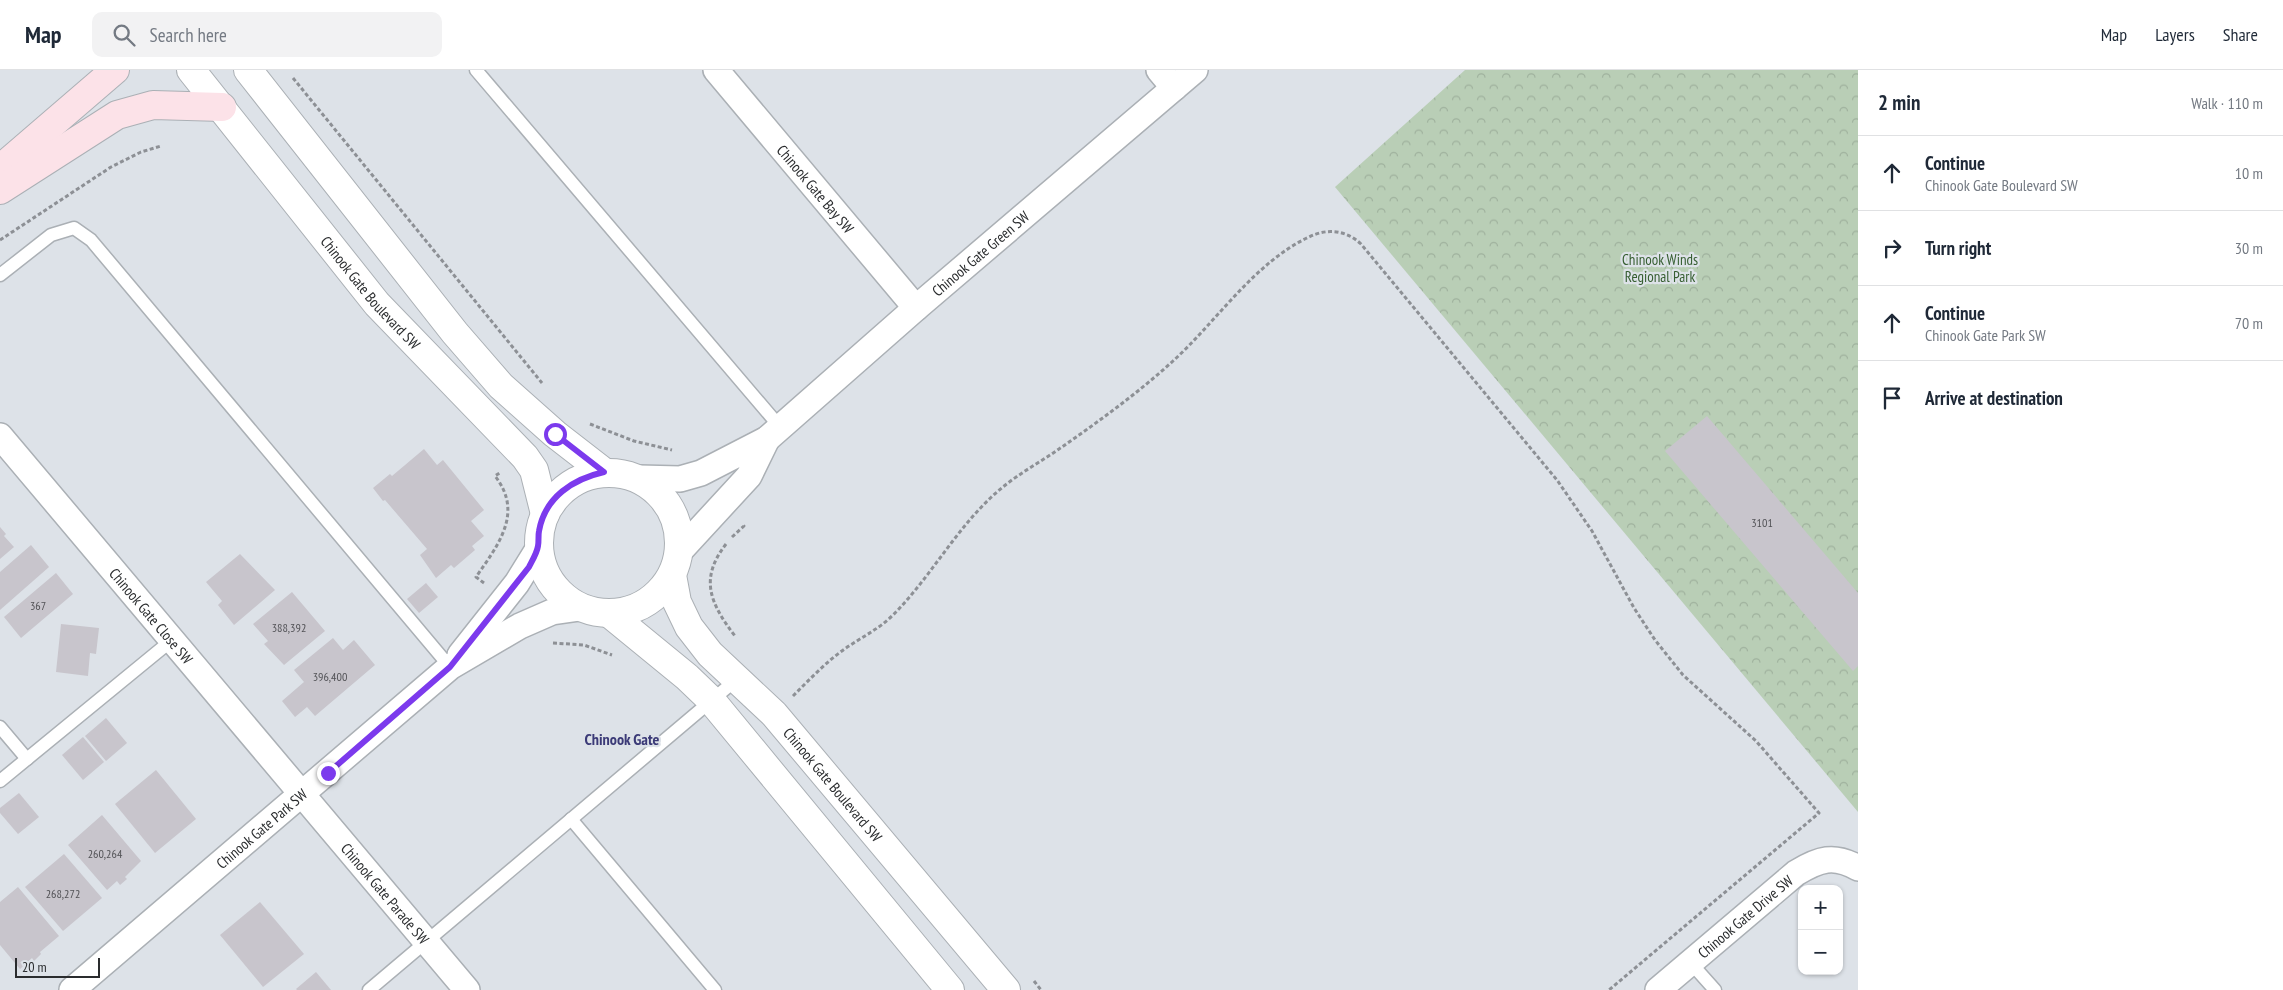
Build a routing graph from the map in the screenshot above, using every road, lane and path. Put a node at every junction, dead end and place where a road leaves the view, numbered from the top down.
1 (116, 70) edge
2 (191, 70) edge
3 (248, 70) edge
4 (476, 70) edge
5 (716, 70) edge
6 (1196, 70) edge
7 (287, 71) edge
8 (1167, 79) edge
9 (222, 107) junction
10 (161, 146) dead end
11 (0, 169) edge
12 (0, 190) edge
13 (0, 240) edge
14 (0, 275) edge
15 (916, 308) junction
16 (546, 387) dead end
17 (588, 423) dead end
18 (773, 433) junction
19 (0, 436) edge
20 (673, 450) dead end
21 (604, 472) junction
22 (495, 476) dead end
23 (639, 478) junction
24 (545, 514) junction
25 (538, 548) junction
26 (676, 564) junction
27 (476, 577) dead end
28 (580, 608) junction
29 (610, 614) junction
30 (172, 640) junction
31 (550, 643) dead end
32 (614, 656) dead end
33 (450, 667) junction
34 (737, 679) junction
35 (790, 699) dead end
36 (711, 700) junction
37 (0, 727) edge
38 (27, 759) junction
39 (0, 781) edge
40 (302, 795) junction
41 (570, 820) junction
42 (1849, 864) edge
43 (426, 942) junction
44 (1690, 962) junction
45 (72, 990) edge
46 (369, 990) edge
47 (467, 990) edge
48 (716, 990) edge
49 (950, 990) edge
50 (1006, 990) edge
51 (1609, 990) edge
52 (1658, 990) edge
53 (1715, 990) edge

1 - 11 main road
2 - 9 street, Chinook Gate Boulevard SW
3 - 21 street
4 - 18 lane
5 - 15 street, Chinook Gate Bay SW
6 - 8 street, Chinook Gate Green SW
7 - 16 path
8 - 15 street, Chinook Gate Green SW
9 - 12 main road
9 - 24 street, Chinook Gate Boulevard SW
10 - 13 path
14 - 33 lane
15 - 18 street, Chinook Gate Green SW
17 - 20 path
18 - 23 street, Chinook Gate Green SW
18 - 26 street, Chinook Gate Green SW
19 - 30 street, Chinook Gate Close SW
21 - 23 street
21 - 24 street
22 - 27 path
23 - 26 street
24 - 25 street
25 - 28 street
25 - 33 street, Chinook Gate Park SW
26 - 29 street
26 - 34 street, Chinook Gate Boulevard SW
28 - 29 street
28 - 33 street, Chinook Gate Park SW
29 - 36 street
30 - 38 lane
30 - 40 street, Chinook Gate Close SW
31 - 32 path
33 - 40 street, Chinook Gate Park SW
34 - 36 lane
34 - 50 street, Chinook Gate Boulevard SW
35 - 51 path
36 - 41 lane
36 - 49 street
37 - 38 lane
38 - 39 lane
40 - 43 street, Chinook Gate Parade SW
40 - 45 street, Chinook Gate Park SW
41 - 43 lane
41 - 48 lane
42 - 44 street, Chinook Gate Drive SW
43 - 46 lane
43 - 47 street, Chinook Gate Parade SW
44 - 52 street, Chinook Gate Drive SW
44 - 53 lane

